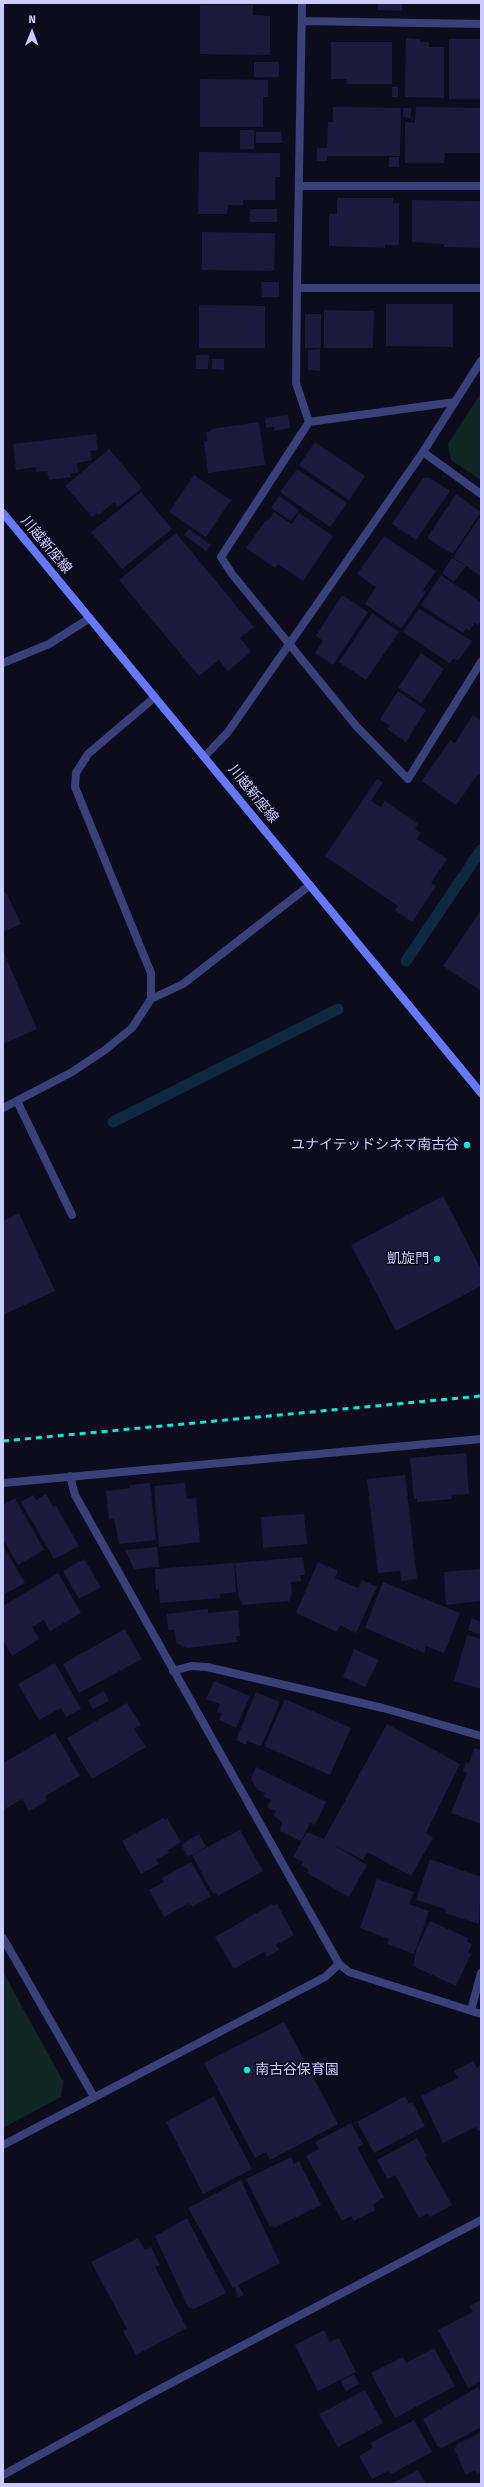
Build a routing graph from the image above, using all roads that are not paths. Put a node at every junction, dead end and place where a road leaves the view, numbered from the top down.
1 (302, 3) edge
2 (302, 21) junction
3 (481, 24) edge
4 (300, 186) junction
5 (481, 186) edge
6 (297, 288) junction
7 (481, 288) edge
8 (481, 361) edge
9 (454, 402) junction
10 (309, 422) junction
11 (423, 452) junction
12 (481, 494) edge
13 (3, 513) edge
14 (90, 618) junction
15 (289, 642) junction
16 (481, 662) edge
17 (3, 663) edge
18 (156, 697) junction
19 (205, 756) junction
20 (310, 885) junction
21 (151, 999) junction
22 (480, 1089) edge
23 (17, 1101) junction
24 (3, 1108) edge
25 (72, 1215) dead end
26 (481, 1439) edge
27 (70, 1476) junction
28 (3, 1483) edge
29 (173, 1671) junction
30 (481, 1736) edge
31 (3, 1938) edge
32 (339, 1964) junction
33 (481, 1973) edge
34 (471, 2010) junction
35 (481, 2014) edge
36 (94, 2097) junction
37 (3, 2145) edge
38 (481, 2220) edge
39 (3, 2475) edge

1 - 2 street
2 - 3 street
2 - 4 street
4 - 5 street
4 - 6 street
6 - 7 street
6 - 10 street
8 - 9 street
9 - 10 street
9 - 11 street
10 - 15 street
11 - 12 street
11 - 15 street
13 - 14 main road, 川越新座線
14 - 17 street
14 - 18 main road, 川越新座線
15 - 16 street
15 - 19 street
18 - 19 main road, 川越新座線
18 - 21 street
19 - 20 main road, 川越新座線
20 - 21 street
20 - 22 main road, 川越新座線
21 - 23 street
23 - 24 street
23 - 25 street
26 - 27 street
27 - 28 street
27 - 29 street
29 - 30 street
29 - 32 street
31 - 36 street
32 - 34 street
32 - 36 street
33 - 34 street
34 - 35 street
36 - 37 street
38 - 39 street

